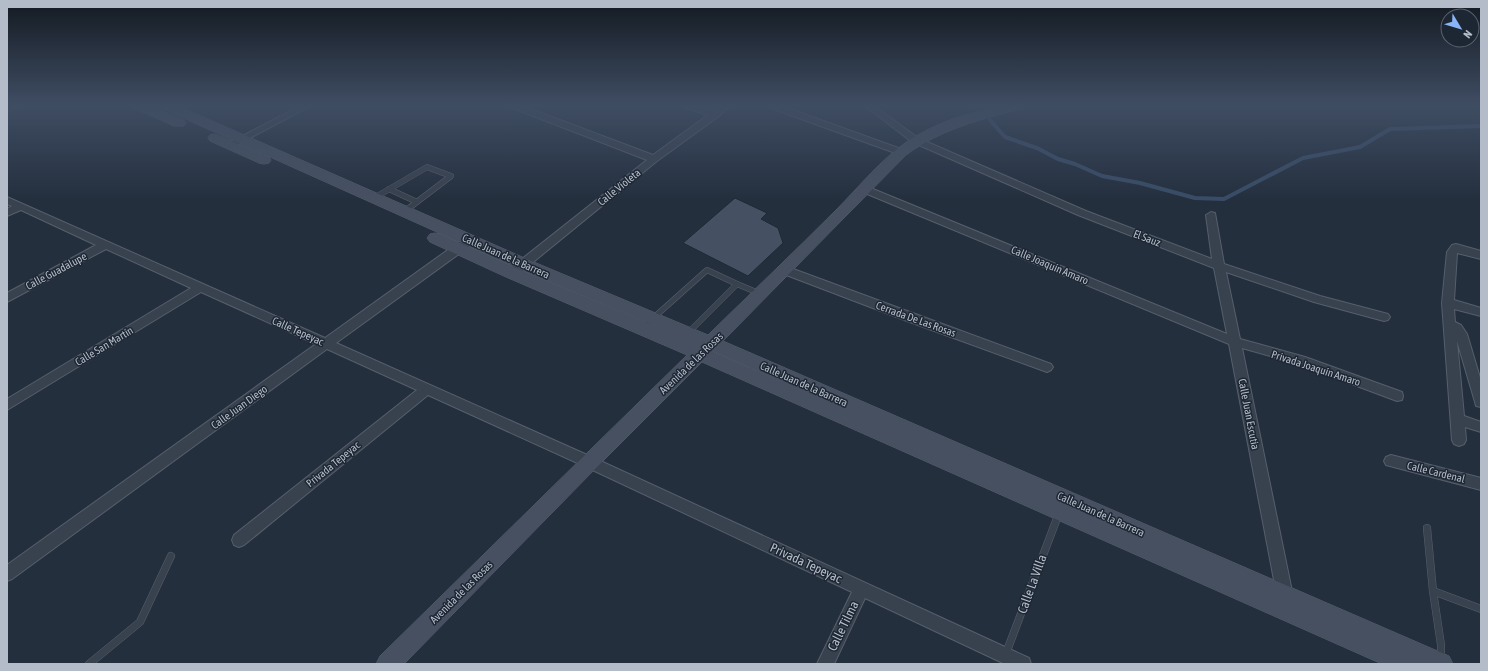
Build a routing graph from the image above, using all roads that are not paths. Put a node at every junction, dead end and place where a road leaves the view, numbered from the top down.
1 (210, 136) edge
2 (240, 136) edge
3 (247, 136) edge
4 (595, 136) edge
5 (685, 136) edge
6 (858, 136) edge
7 (910, 136) edge
8 (923, 136) edge
9 (244, 138) junction
10 (915, 140) junction
11 (230, 145) junction
12 (901, 152) junction
13 (654, 159) junction
14 (389, 189) junction
15 (864, 189) junction
16 (373, 198) junction
17 (7, 200) edge
18 (417, 202) junction
19 (21, 206) junction
20 (393, 210) junction
21 (7, 213) edge
22 (1211, 215) dead end
23 (106, 244) junction
24 (465, 245) junction
25 (1481, 255) edge
26 (1219, 266) junction
27 (518, 269) junction
28 (786, 270) junction
29 (737, 284) junction
30 (200, 287) junction
31 (761, 294) junction
32 (7, 298) edge
33 (1448, 303) junction
34 (1481, 312) edge
35 (1384, 317) dead end
36 (648, 324) junction
37 (1450, 324) junction
38 (682, 338) junction
39 (1235, 342) junction
40 (327, 344) junction
41 (706, 349) junction
42 (1047, 367) dead end
43 (427, 389) junction
44 (1397, 396) dead end
45 (1481, 402) edge
46 (7, 405) edge
47 (1458, 420) junction
48 (1481, 427) edge
49 (1459, 440) dead end
50 (1391, 461) dead end
51 (589, 462) junction
52 (1481, 484) edge
53 (1059, 511) junction
54 (1427, 528) dead end
55 (239, 540) dead end
56 (171, 556) dead end
57 (7, 574) edge
58 (862, 589) junction
59 (1433, 591) junction
60 (1286, 604) junction
61 (1481, 609) edge
62 (1014, 661) edge
63 (89, 664) edge
64 (388, 664) edge
65 (825, 664) edge
66 (1408, 664) edge
67 (1441, 664) edge

1 - 11 main road, Calle Juan de la Barrera
2 - 9 main road, Calle Juan de la Barrera
3 - 9 street
4 - 13 street
5 - 13 street, Calle Violeta
6 - 12 street
7 - 10 street, El Sauz
8 - 10 main road, Avenida de las Rosas
9 - 11 street
9 - 16 main road, Calle Juan de la Barrera
10 - 12 main road, Avenida de las Rosas
10 - 26 street, El Sauz
11 - 20 main road, Calle Juan de la Barrera
12 - 15 main road, Avenida de las Rosas
13 - 27 street, Calle Violeta
14 - 16 lane
14 - 18 lane
14 - 18 lane
15 - 28 main road, Avenida de las Rosas
15 - 39 street, Calle Joaquín Amaro
16 - 20 main road, Calle Juan de la Barrera
17 - 19 street, Calle Tepeyac
18 - 20 lane
19 - 21 street
19 - 23 street, Calle Tepeyac
20 - 24 main road, Calle Juan de la Barrera
20 - 24 main road, Calle Juan de la Barrera
22 - 26 street, Calle Juan Escutia
23 - 30 street, Calle Tepeyac
23 - 32 street, Calle Guadalupe
24 - 27 main road, Calle Juan de la Barrera
24 - 40 street, Calle Juan Diego
25 - 33 street
26 - 35 street, El Sauz
26 - 39 street, Calle Juan Escutia
27 - 36 main road, Calle Juan de la Barrera
28 - 31 main road, Avenida de las Rosas
28 - 42 street, Cerrada De Las Rosas
29 - 31 lane
29 - 36 lane
29 - 38 lane
30 - 40 street, Calle Tepeyac
30 - 46 street, Calle San Martín
31 - 41 main road, Avenida de las Rosas
33 - 34 street
33 - 37 street
36 - 38 main road, Calle Juan de la Barrera
37 - 45 street
37 - 47 street
38 - 41 main road, Calle Juan de la Barrera
39 - 44 street, Privada Joaquín Amaro
39 - 60 street, Calle Juan Escutia
40 - 43 street, Calle Tepeyac
40 - 57 street, Calle Juan Diego
41 - 51 main road, Avenida de las Rosas
41 - 53 main road, Calle Juan de la Barrera
41 - 60 main road, Calle Juan de la Barrera
43 - 51 street, Calle Tepeyac
43 - 55 street, Privada Tepeyac
47 - 48 street
47 - 49 street
50 - 52 street, Calle Cardenal
51 - 58 street, Privada Tepeyac
51 - 64 main road, Avenida de las Rosas
53 - 60 main road, Calle Juan de la Barrera
53 - 62 lane, Calle La Villa
54 - 59 lane
56 - 63 lane
58 - 62 street, Privada Tepeyac
58 - 65 street, Calle Tilma
59 - 61 lane
59 - 67 lane
60 - 66 main road, Calle Juan de la Barrera
60 - 67 main road, Calle Juan de la Barrera

